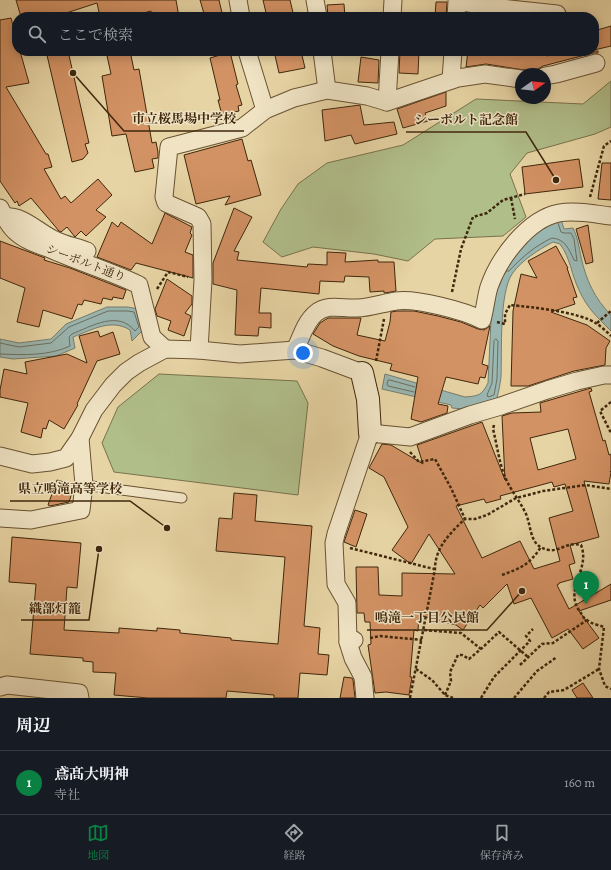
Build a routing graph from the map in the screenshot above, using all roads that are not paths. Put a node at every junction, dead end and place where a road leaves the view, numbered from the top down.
1 (238, 0) edge
2 (315, 0) edge
3 (393, 0) edge
4 (493, 4) edge
5 (240, 12) edge
6 (317, 12) edge
7 (392, 12) edge
8 (456, 12) edge
9 (544, 12) edge
10 (249, 56) edge
11 (323, 56) edge
12 (390, 56) edge
13 (453, 56) edge
14 (596, 63) dead end
15 (551, 75) edge
16 (515, 78) edge
17 (451, 80) junction
18 (327, 90) junction
19 (388, 102) junction
20 (265, 110) junction
21 (2, 212) edge
22 (611, 216) edge
23 (88, 251) dead end
24 (165, 349) junction
25 (199, 350) junction
26 (295, 350) junction
27 (611, 375) edge
28 (368, 376) joint
29 (370, 433) junction
30 (80, 438) junction
31 (0, 456) edge
32 (84, 485) junction
33 (182, 498) dead end
34 (0, 518) edge
35 (0, 687) edge
36 (80, 698) edge
37 (365, 698) edge

1 - 5 street
2 - 6 street
3 - 7 street
4 - 8 street
4 - 9 street
10 - 20 street
11 - 18 street
12 - 19 street
13 - 17 street
14 - 15 street
16 - 17 street
17 - 19 street
18 - 19 street
18 - 20 street
20 - 25 street
21 - 23 street
21 - 24 street, シーボルト通り
22 - 26 street
24 - 25 street
24 - 30 street
25 - 26 street
26 - 28 street
27 - 29 street
28 - 29 street
29 - 37 street
30 - 31 street
30 - 32 street
32 - 33 lane
32 - 34 street
35 - 36 street

